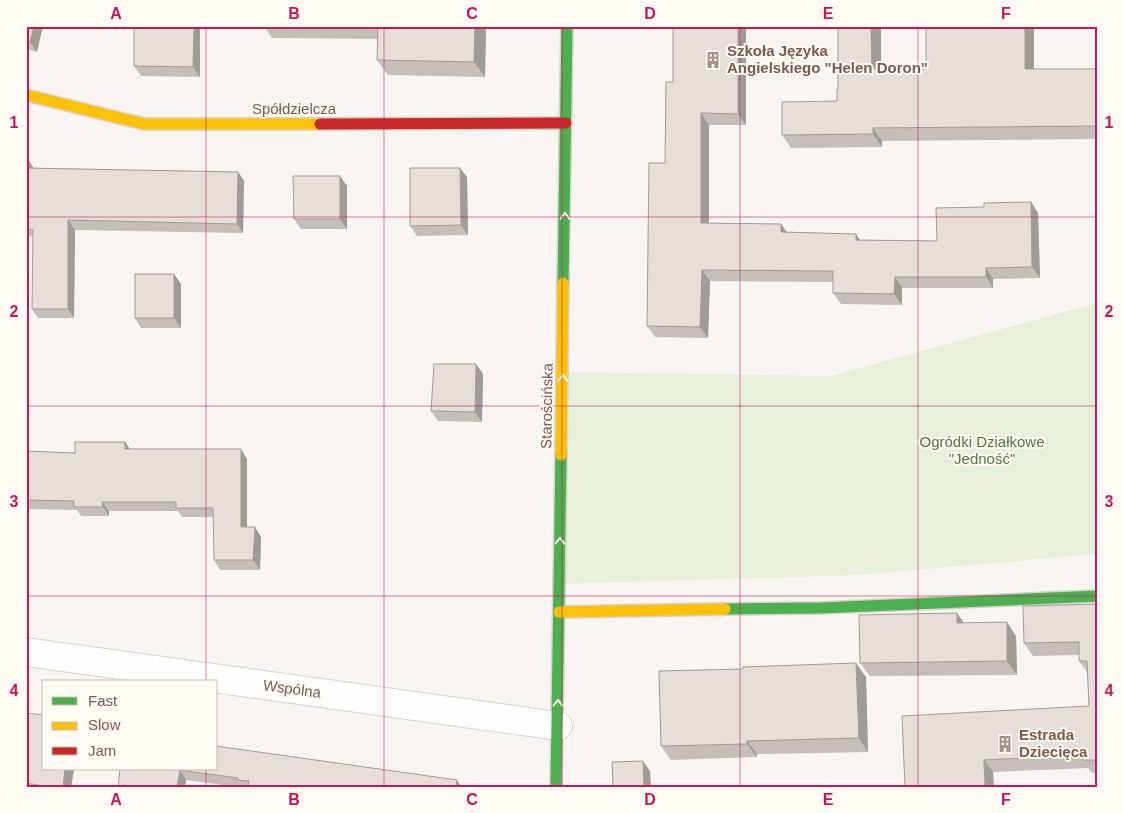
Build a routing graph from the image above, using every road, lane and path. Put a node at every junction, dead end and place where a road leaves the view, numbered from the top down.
1 (567, 26) edge
2 (26, 95) edge
3 (566, 123) junction
4 (1097, 596) edge
5 (560, 612) junction
6 (26, 652) edge
7 (558, 726) junction
8 (556, 787) edge

1 - 3 street, Starościńska
2 - 3 street, Spółdzielcza
5 -> 3 street, Starościńska
4 - 5 street
7 -> 5 street, Starościńska
6 - 7 street, Wspólna
7 - 8 street, Starościńska

